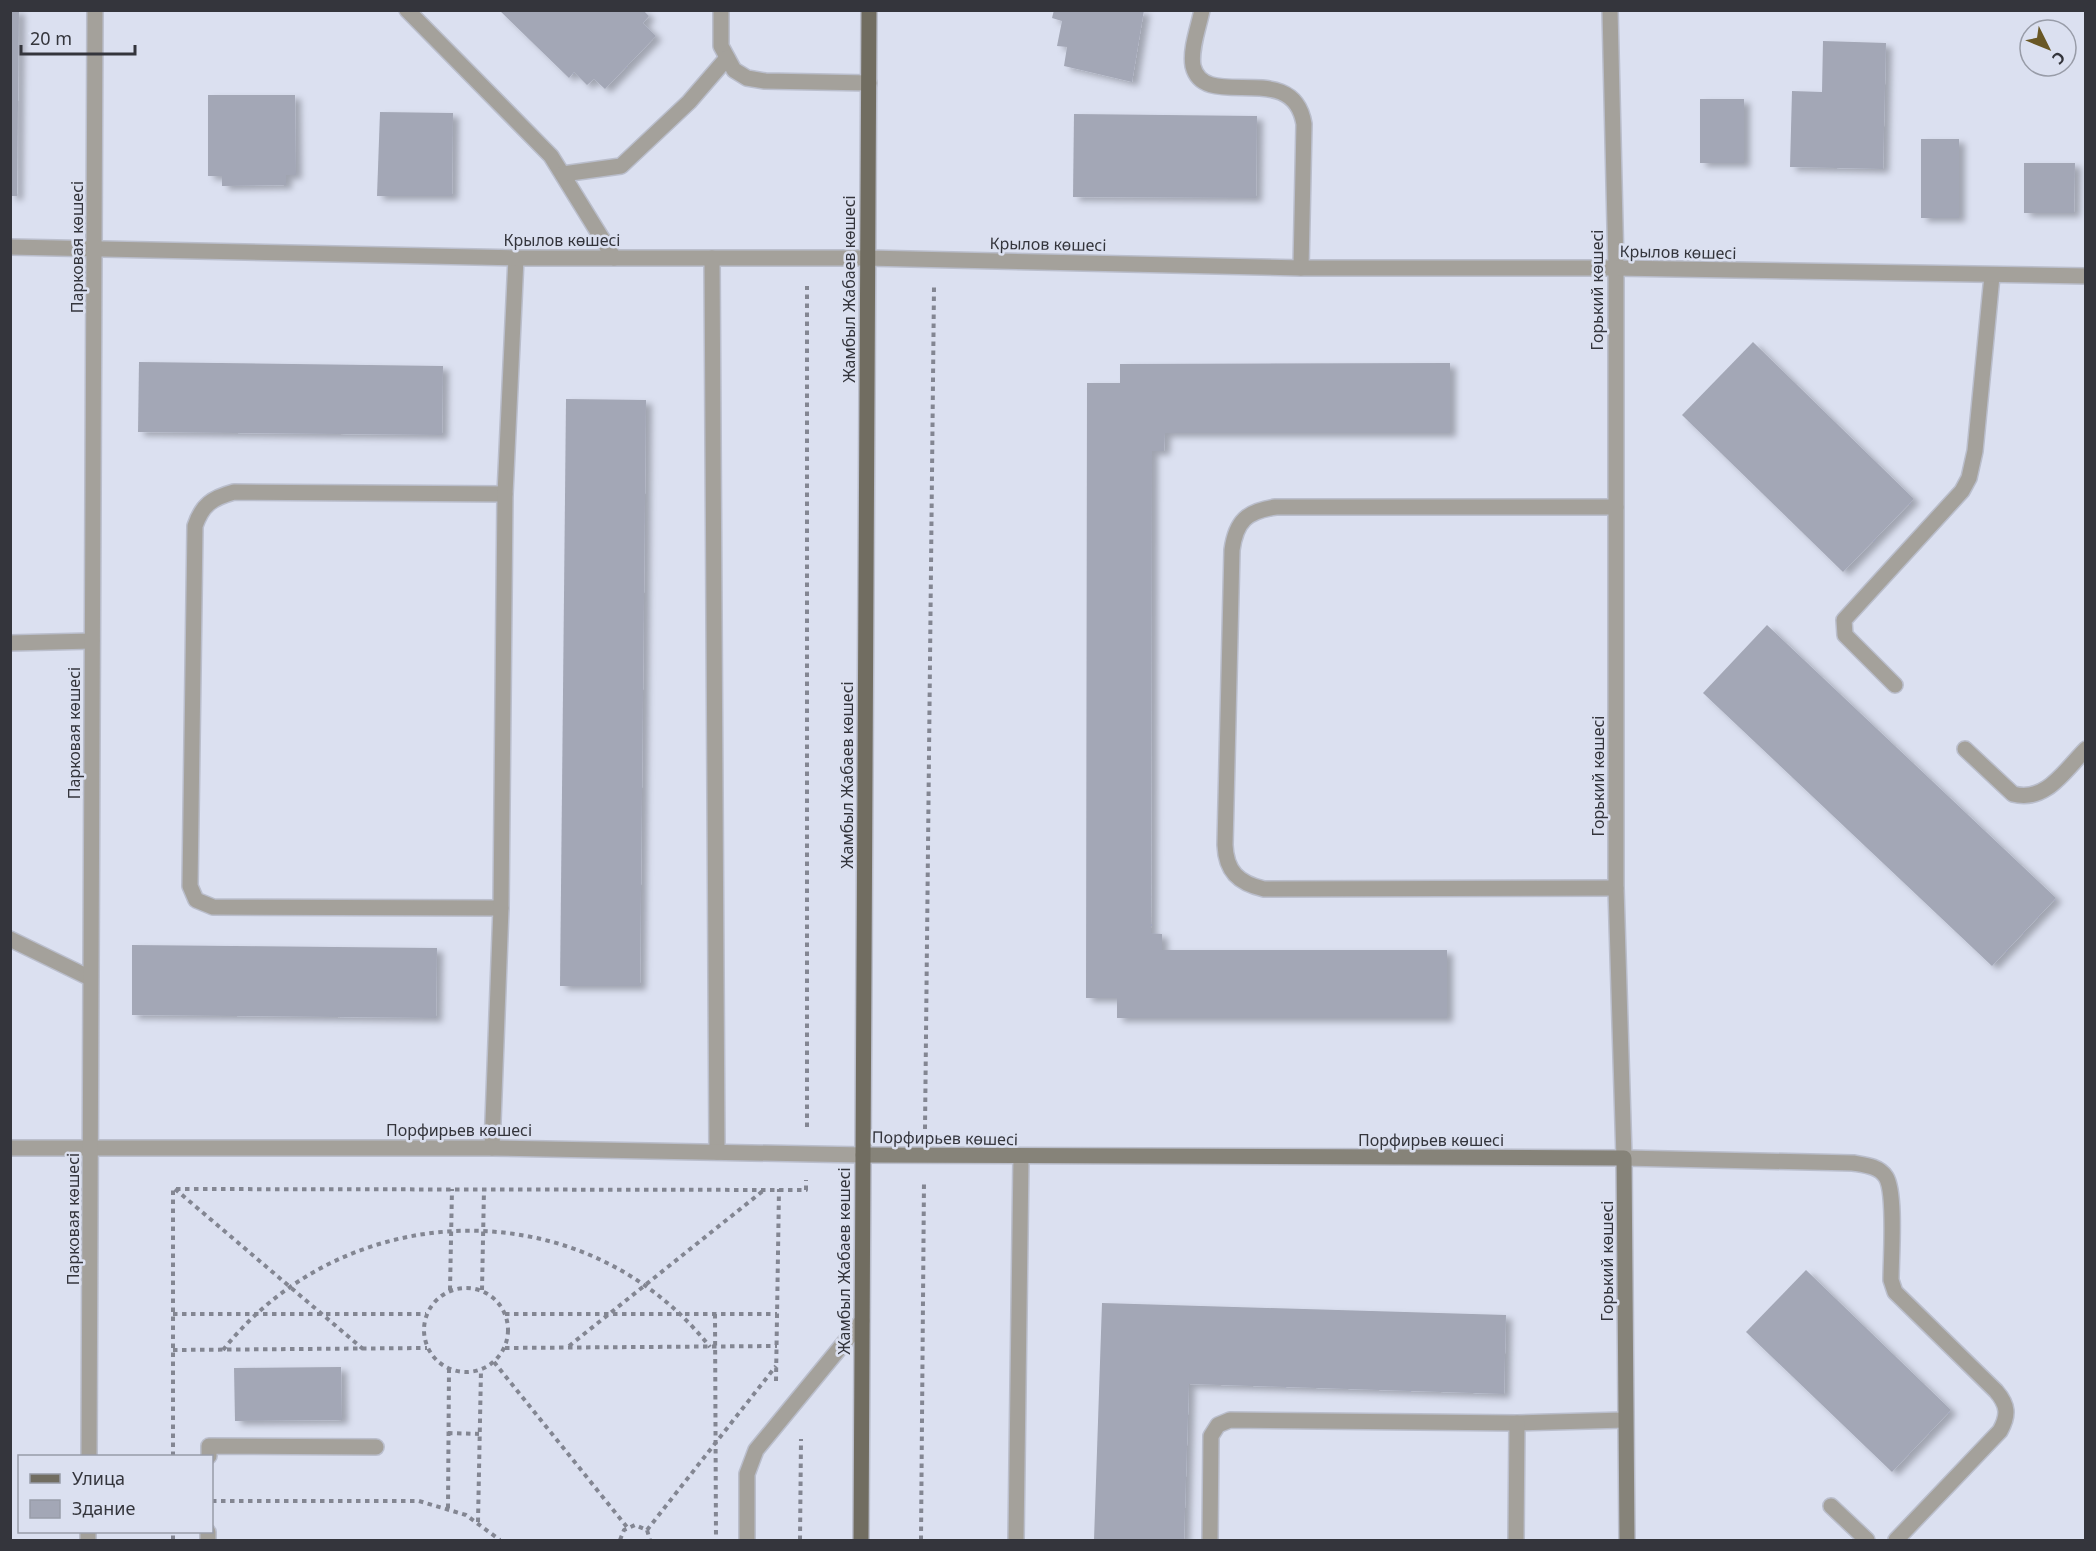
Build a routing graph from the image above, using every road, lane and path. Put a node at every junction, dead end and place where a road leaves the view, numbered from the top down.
1 (95, 10) edge
2 (407, 10) edge
3 (721, 10) edge
4 (869, 10) edge
5 (1202, 10) edge
6 (1610, 10) edge
7 (727, 58) junction
8 (869, 83) junction
9 (563, 174) junction
10 (10, 247) edge
11 (95, 248) junction
12 (516, 258) junction
13 (614, 258) junction
14 (712, 258) junction
15 (807, 258) junction
16 (867, 258) junction
17 (935, 260) junction
18 (1302, 268) junction
19 (1616, 268) junction
20 (1992, 276) junction
21 (2085, 276) edge
22 (505, 494) junction
23 (1616, 507) junction
24 (92, 641) junction
25 (10, 643) edge
26 (1895, 685) dead end
27 (1965, 749) dead end
28 (2085, 749) edge
29 (1616, 888) junction
30 (501, 908) junction
31 (10, 939) edge
32 (90, 978) junction
33 (10, 1148) edge
34 (92, 1148) junction
35 (492, 1148) junction
36 (717, 1152) junction
37 (807, 1154) junction
38 (862, 1155) junction
39 (925, 1155) junction
40 (1021, 1157) junction
41 (1624, 1158) junction
42 (174, 1189) junction
43 (452, 1189) junction
44 (484, 1189) junction
45 (765, 1189) junction
46 (779, 1189) junction
47 (451, 1231) junction
48 (483, 1231) junction
49 (645, 1285) junction
50 (289, 1287) junction
51 (450, 1290) junction
52 (482, 1291) junction
53 (173, 1314) junction
54 (256, 1314) junction
55 (321, 1314) junction
56 (426, 1314) junction
57 (505, 1314) junction
58 (609, 1314) junction
59 (680, 1314) junction
60 (715, 1314) junction
61 (777, 1314) junction
62 (861, 1321) junction
63 (777, 1346) junction
64 (567, 1347) junction
65 (710, 1347) junction
66 (716, 1347) junction
67 (427, 1348) junction
68 (505, 1348) junction
69 (363, 1349) junction
70 (173, 1350) junction
71 (224, 1350) junction
72 (494, 1362) junction
73 (777, 1366) junction
74 (449, 1369) junction
75 (481, 1370) junction
76 (776, 1388) dead end
77 (1625, 1420) junction
78 (1517, 1423) junction
79 (801, 1428) dead end
80 (448, 1433) junction
81 (479, 1434) junction
82 (716, 1443) junction
83 (376, 1447) dead end
84 (89, 1455) edge
85 (173, 1455) edge
86 (209, 1455) edge
87 (213, 1501) edge
88 (1831, 1506) dead end
89 (448, 1508) junction
90 (478, 1522) junction
91 (627, 1527) junction
92 (647, 1530) junction
93 (500, 1540) edge
94 (620, 1540) edge
95 (651, 1540) edge
96 (716, 1540) edge
97 (747, 1540) edge
98 (800, 1540) edge
99 (861, 1540) edge
100 (921, 1540) edge
101 (1016, 1540) edge
102 (1210, 1540) edge
103 (1516, 1540) edge
104 (1627, 1540) edge
105 (1867, 1540) edge
106 (1896, 1540) edge

1 - 11 street, Парковая көшесі
2 - 9 street
3 - 7 street
4 - 8 main road, Жамбыл Жабаев көшесі
5 - 18 street
6 - 19 street, Горький көшесі
7 - 8 street
7 - 9 street
8 - 16 main road, Жамбыл Жабаев көшесі
9 - 13 street
10 - 11 street, Крылов көшесі
11 - 12 street, Крылов көшесі
11 - 24 street, Парковая көшесі
12 - 13 street, Крылов көшесі
12 - 22 street
13 - 14 street, Крылов көшесі
14 - 15 street, Крылов көшесі
14 - 36 street
15 - 16 street, Крылов көшесі
15 - 37 path
16 - 17 street, Крылов көшесі
16 - 38 main road, Жамбыл Жабаев көшесі
17 - 18 street, Крылов көшесі
17 - 39 path
18 - 19 street, Крылов көшесі
19 - 20 street, Крылов көшесі
19 - 23 street, Горький көшесі
20 - 21 street, Крылов көшесі
20 - 26 street
22 - 30 street
22 - 30 street
23 - 29 street, Горький көшесі
23 - 29 street
24 - 25 street
24 - 32 street, Парковая көшесі
27 - 28 street
29 - 41 street, Горький көшесі
30 - 35 street
31 - 32 street
32 - 34 street, Парковая көшесі
33 - 34 street, Порфирьев көшесі
34 - 35 street, Порфирьев көшесі
34 - 84 street, Парковая көшесі
35 - 36 street, Порфирьев көшесі
36 - 37 street, Порфирьев көшесі
37 - 38 street, Порфирьев көшесі
37 - 46 path
38 - 39 street, Порфирьев көшесі
38 - 62 main road, Жамбыл Жабаев көшесі
39 - 40 street, Порфирьев көшесі
39 - 100 path
40 - 41 street, Порфирьев көшесі
40 - 101 street
41 - 77 street, Горький көшесі
41 - 106 street, Порфирьев көшесі
42 - 43 path
42 - 50 path
42 - 53 path
43 - 44 path
43 - 47 path
44 - 45 path
44 - 48 path
45 - 46 path
45 - 49 path
46 - 61 path
47 - 48 path
47 - 50 path
47 - 51 path
48 - 49 path
48 - 52 path
49 - 58 path
49 - 59 path
50 - 54 path
50 - 55 path
51 - 52 path
51 - 56 path
52 - 57 path
53 - 54 path
53 - 70 path
54 - 55 path
54 - 71 path
55 - 56 path
55 - 69 path
56 - 67 path
57 - 58 path
57 - 68 path
58 - 59 path
58 - 64 path
59 - 60 path
59 - 65 path
60 - 61 path
60 - 66 path
61 - 63 path
62 - 97 street
62 - 99 main road, Жамбыл Жабаев көшесі
63 - 66 path
63 - 73 path
64 - 65 path
64 - 68 path
65 - 66 path
66 - 82 path
67 - 69 path
67 - 74 path
68 - 72 path
69 - 71 path
70 - 71 path
70 - 85 path
72 - 75 path
72 - 91 path
73 - 76 path
73 - 82 path
74 - 75 path
74 - 80 path
75 - 81 path
77 - 78 street
77 - 104 street, Горький көшесі
78 - 102 street
78 - 103 street
79 - 98 path
80 - 81 path
80 - 89 path
81 - 90 path
82 - 92 path
82 - 96 path
83 - 86 street
87 - 89 path
88 - 105 street
89 - 90 path
90 - 93 path
91 - 92 path
91 - 94 path
92 - 95 path

